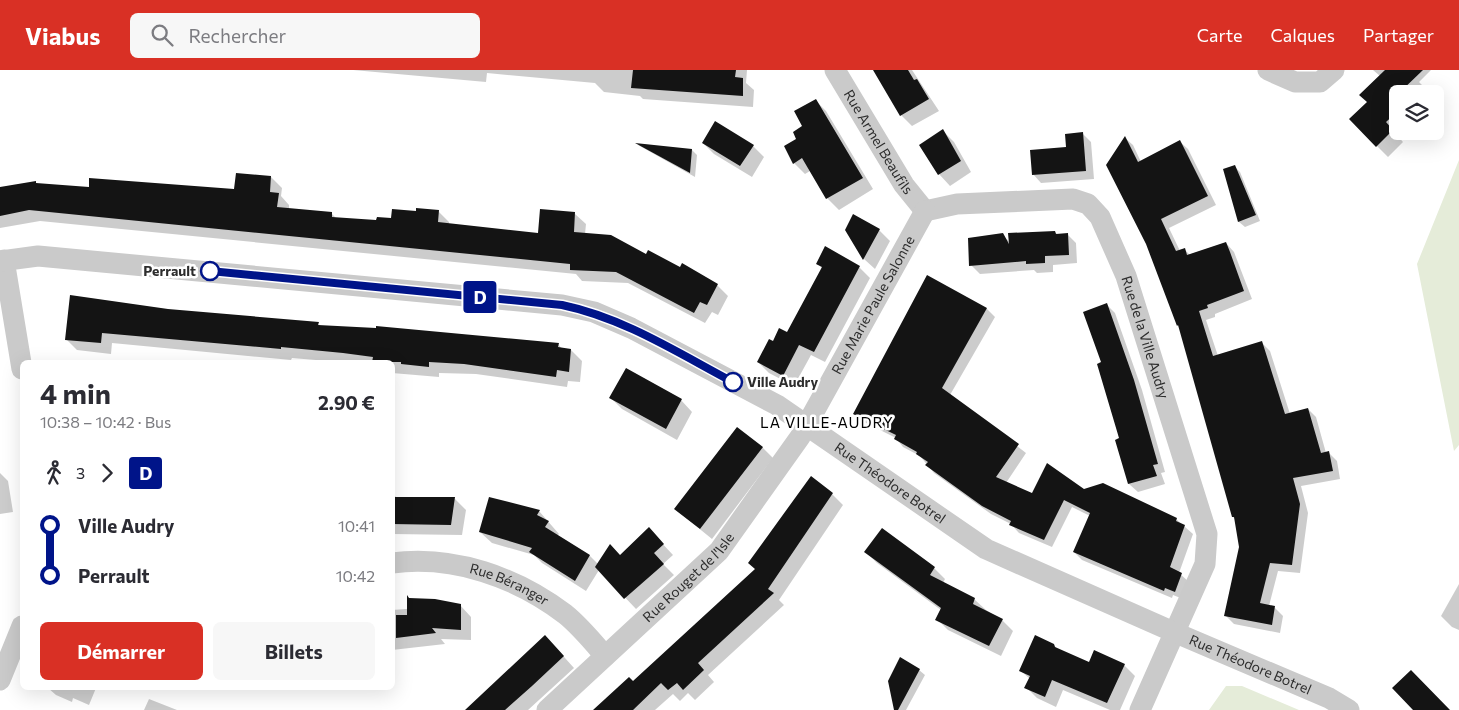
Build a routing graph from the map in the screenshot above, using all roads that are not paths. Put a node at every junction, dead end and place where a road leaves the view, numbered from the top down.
1 (835, 70) edge
2 (1268, 70) edge
3 (1334, 70) edge
4 (924, 211) junction
5 (2, 260) edge
6 (20, 360) edge
7 (807, 426) junction
8 (395, 563) edge
9 (20, 631) edge
10 (1176, 633) junction
11 (605, 656) junction
12 (0, 680) edge
13 (548, 710) edge
14 (1140, 710) edge
15 (1349, 710) edge

1 - 4 street, Rue Armel Beaufils
2 - 3 street
4 - 7 street, Rue Marie Paule Salonne
4 - 10 street, Rue de la Ville Audry
5 - 6 street
5 - 7 street, Rue Théodore Botrel
7 - 10 street, Rue Théodore Botrel
7 - 11 street, Rue Rouget de l'Isle
8 - 11 street, Rue Béranger
9 - 12 street
10 - 14 street, Rue de la Ville Audry
10 - 15 street, Rue Théodore Botrel
11 - 13 street, Rue Rouget de l'Isle

